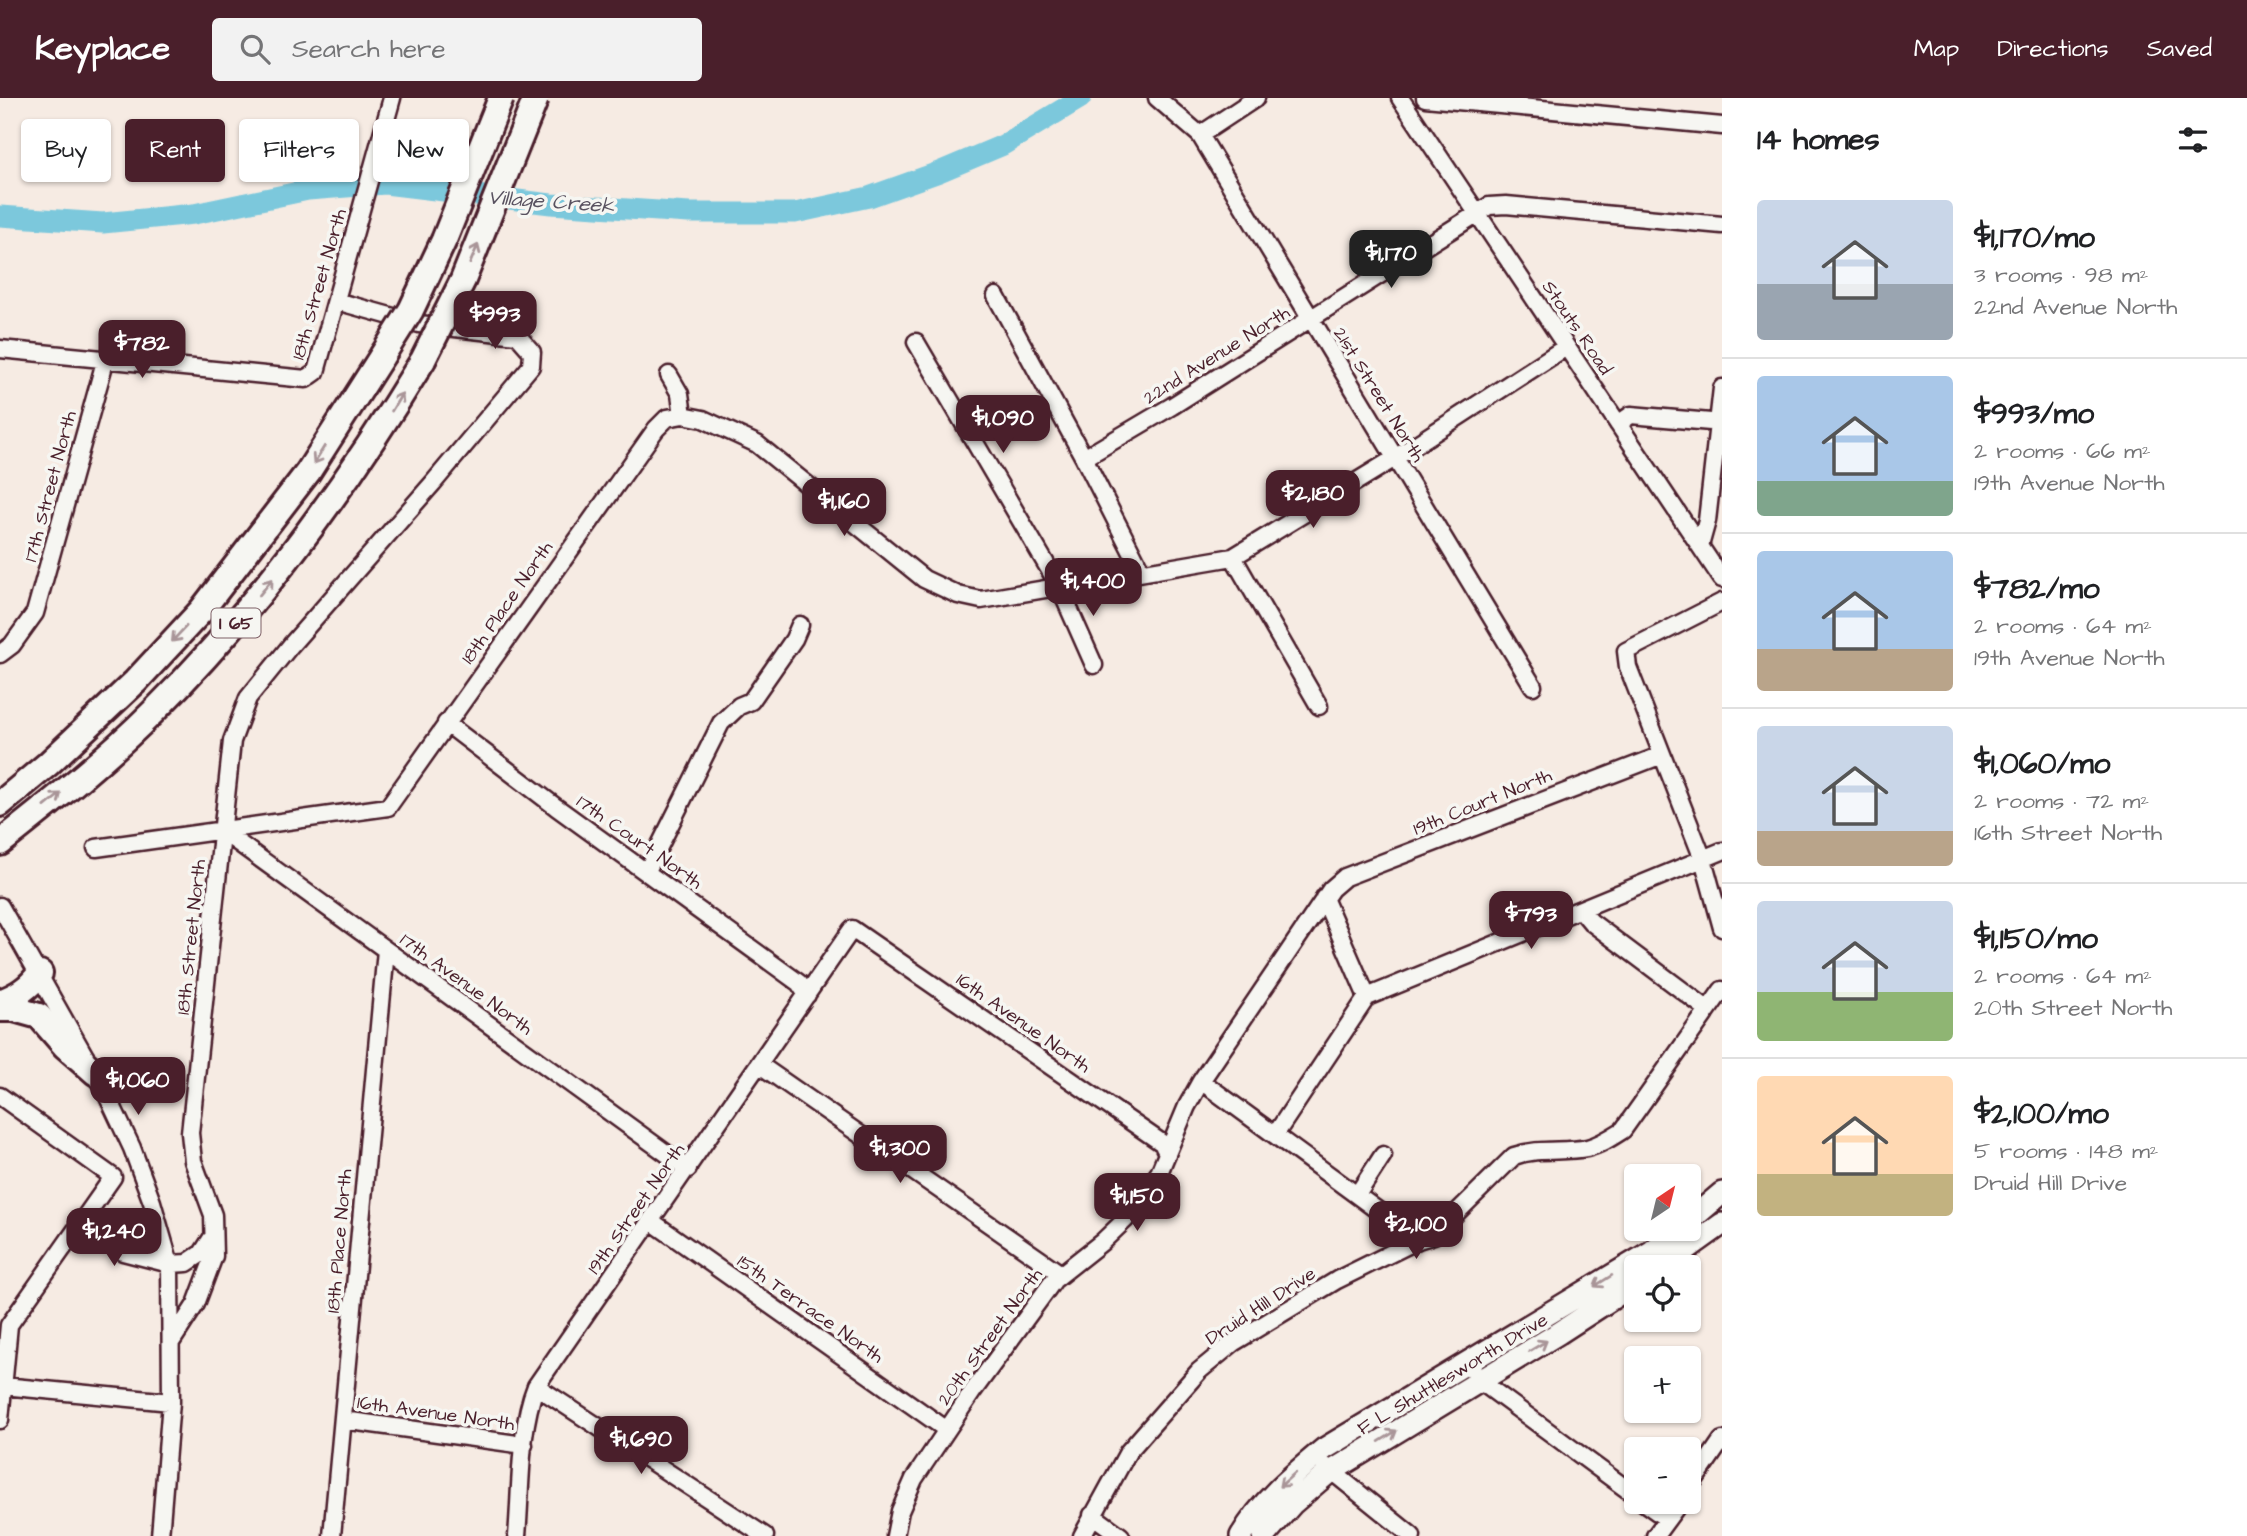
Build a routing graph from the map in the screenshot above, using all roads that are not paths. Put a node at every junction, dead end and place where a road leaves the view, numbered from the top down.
1 (392, 98) edge
2 (501, 98) edge
3 (536, 98) edge
4 (1157, 98) edge
5 (1256, 98) edge
6 (1399, 98) edge
7 (1425, 98) edge
8 (1722, 126) edge
9 (1200, 135) junction
10 (1476, 212) junction
11 (1722, 225) edge
12 (996, 296) dead end
13 (336, 301) junction
14 (1310, 320) junction
15 (916, 342) dead end
16 (1566, 346) junction
17 (0, 349) edge
18 (106, 358) junction
19 (669, 375) dead end
20 (1722, 388) edge
21 (683, 415) junction
22 (1720, 422) edge
23 (1618, 424) junction
24 (1084, 458) junction
25 (1395, 458) junction
26 (1700, 546) junction
27 (1233, 557) junction
28 (1142, 572) junction
29 (1722, 579) edge
30 (1059, 586) junction
31 (1722, 602) edge
32 (800, 625) dead end
33 (0, 653) edge
34 (1094, 665) dead end
35 (1533, 686) dead end
36 (1320, 706) dead end
37 (446, 723) junction
38 (1662, 755) junction
39 (0, 804) edge
40 (222, 831) junction
41 (0, 843) edge
42 (96, 848) dead end
43 (1722, 851) edge
44 (1703, 859) junction
45 (647, 872) junction
46 (1324, 898) junction
47 (0, 906) edge
48 (1581, 910) junction
49 (1722, 928) edge
50 (852, 929) joint
51 (386, 950) junction
52 (40, 973) junction
53 (1722, 990) edge
54 (807, 995) junction
55 (1367, 997) junction
56 (0, 1002) edge
57 (0, 1009) edge
58 (1707, 1009) junction
59 (760, 1065) junction
60 (96, 1073) junction
61 (1200, 1081) junction
62 (0, 1096) edge
63 (1275, 1135) junction
64 (1167, 1153) junction
65 (1383, 1155) dead end
66 (688, 1169) junction
67 (1722, 1193) edge
68 (1357, 1195) junction
69 (1701, 1211) edge
70 (82, 1222) junction
71 (651, 1222) junction
72 (1722, 1224) edge
73 (214, 1234) junction
74 (1418, 1240) junction
75 (1664, 1241) edge
76 (1679, 1255) edge
77 (170, 1264) junction
78 (1061, 1274) junction
79 (1624, 1291) edge
80 (4, 1322) edge
81 (172, 1340) junction
82 (1468, 1362) junction
83 (1480, 1381) junction
84 (3, 1385) junction
85 (536, 1386) junction
86 (171, 1402) junction
87 (0, 1420) edge
88 (343, 1420) junction
89 (947, 1430) junction
90 (1722, 1440) edge
91 (524, 1445) junction
92 (1323, 1464) junction
93 (1701, 1471) edge
94 (1624, 1487) edge
95 (1660, 1514) edge
96 (1671, 1514) edge
97 (1092, 1516) junction
98 (1667, 1519) junction
99 (160, 1536) edge
100 (332, 1536) edge
101 (517, 1536) edge
102 (765, 1536) edge
103 (895, 1536) edge
104 (1082, 1536) edge
105 (1121, 1536) edge
106 (1241, 1536) edge
107 (1264, 1536) edge
108 (1412, 1536) edge
109 (1655, 1536) edge

1 - 13 street, 18th Street North
2 -> 39 highway, I 65, bridge
41 -> 3 highway, I 65, bridge
4 - 9 street, 21st Street North
5 - 9 street
6 - 10 street, Stouts Road
7 - 8 street
9 - 14 street, 21st Street North
10 - 11 street, 22nd Avenue North
10 - 14 street, 22nd Avenue North
10 - 16 street, Stouts Road
12 - 24 street
13 - 18 street, 18th Street North
13 - 40 street, 18th Street North
14 - 24 street, 22nd Avenue North
14 - 25 street, 21st Street North
15 - 30 street
16 - 23 street, Stouts Road
16 - 25 street
17 - 18 street
18 - 33 street, 17th Street North
19 - 21 street
20 - 22 street
21 - 30 street
21 - 37 street, 18th Place North
22 - 23 street
22 - 26 street
23 - 26 street, Stouts Road
24 - 28 street
25 - 27 street
25 - 35 street, 21st Street North
26 - 29 street, Stouts Road
27 - 28 street
27 - 36 street
28 - 30 street
30 - 34 street
31 - 38 street
32 - 45 street
37 - 40 street, 18th Place North
37 - 45 street, 17th Court North
38 - 44 street
38 - 46 street, 19th Court North
40 - 42 street
40 - 51 street, 17th Avenue North
40 - 73 street, 18th Street North
43 - 44 street
44 - 48 street
44 - 49 street
45 - 54 street, 17th Court North
46 - 55 street
46 - 61 street, 20th Street North
47 - 52 street
48 - 55 street
48 - 58 street
50 - 54 street, 19th Street North
50 - 64 street, 16th Avenue North
51 - 66 street, 17th Avenue North
51 - 88 street, 18th Place North
52 - 56 highway
52 - 60 street
53 - 58 street, Druid Hill Drive
54 - 59 street, 19th Street North
55 - 63 street
57 - 60 highway
58 - 74 street, Druid Hill Drive
59 - 66 street, 19th Street North
59 - 78 street
60 - 77 street
61 - 63 street
61 - 64 street, 20th Street North
62 - 70 street
63 - 68 street
64 - 78 street, 20th Street North
65 - 68 street
66 - 71 street, 19th Street North
67 - 69 main road
68 - 74 street
70 - 77 street
70 - 80 street
71 - 85 street, 19th Street North
71 - 89 street, 15th Terrace North
72 - 76 main road
73 - 77 street
73 - 81 street, 18th Street North
74 - 97 street, Druid Hill Drive
75 -> 82 main road, F L Shuttlesworth Drive
77 - 81 street
78 - 89 street, 20th Street North
83 -> 79 main road, F L Shuttlesworth Drive
80 - 84 street
81 - 86 street
82 - 83 street
82 - 92 main road, F L Shuttlesworth Drive
92 -> 83 main road, F L Shuttlesworth Drive
83 - 94 street
84 - 86 street
84 - 87 street
85 - 91 street, 19th Street North
85 - 102 street
86 - 99 street
88 - 91 street, 16th Avenue North
88 - 100 street, 18th Place North
89 - 103 street, 20th Street North
90 - 93 street
91 - 101 street, 19th Street North
92 -> 106 main road, F L Shuttlesworth Drive
92 - 107 main road, F L Shuttlesworth Drive
92 - 108 street
95 - 98 street
96 - 98 street
97 - 104 street, Druid Hill Drive
97 - 105 street
98 - 109 street

